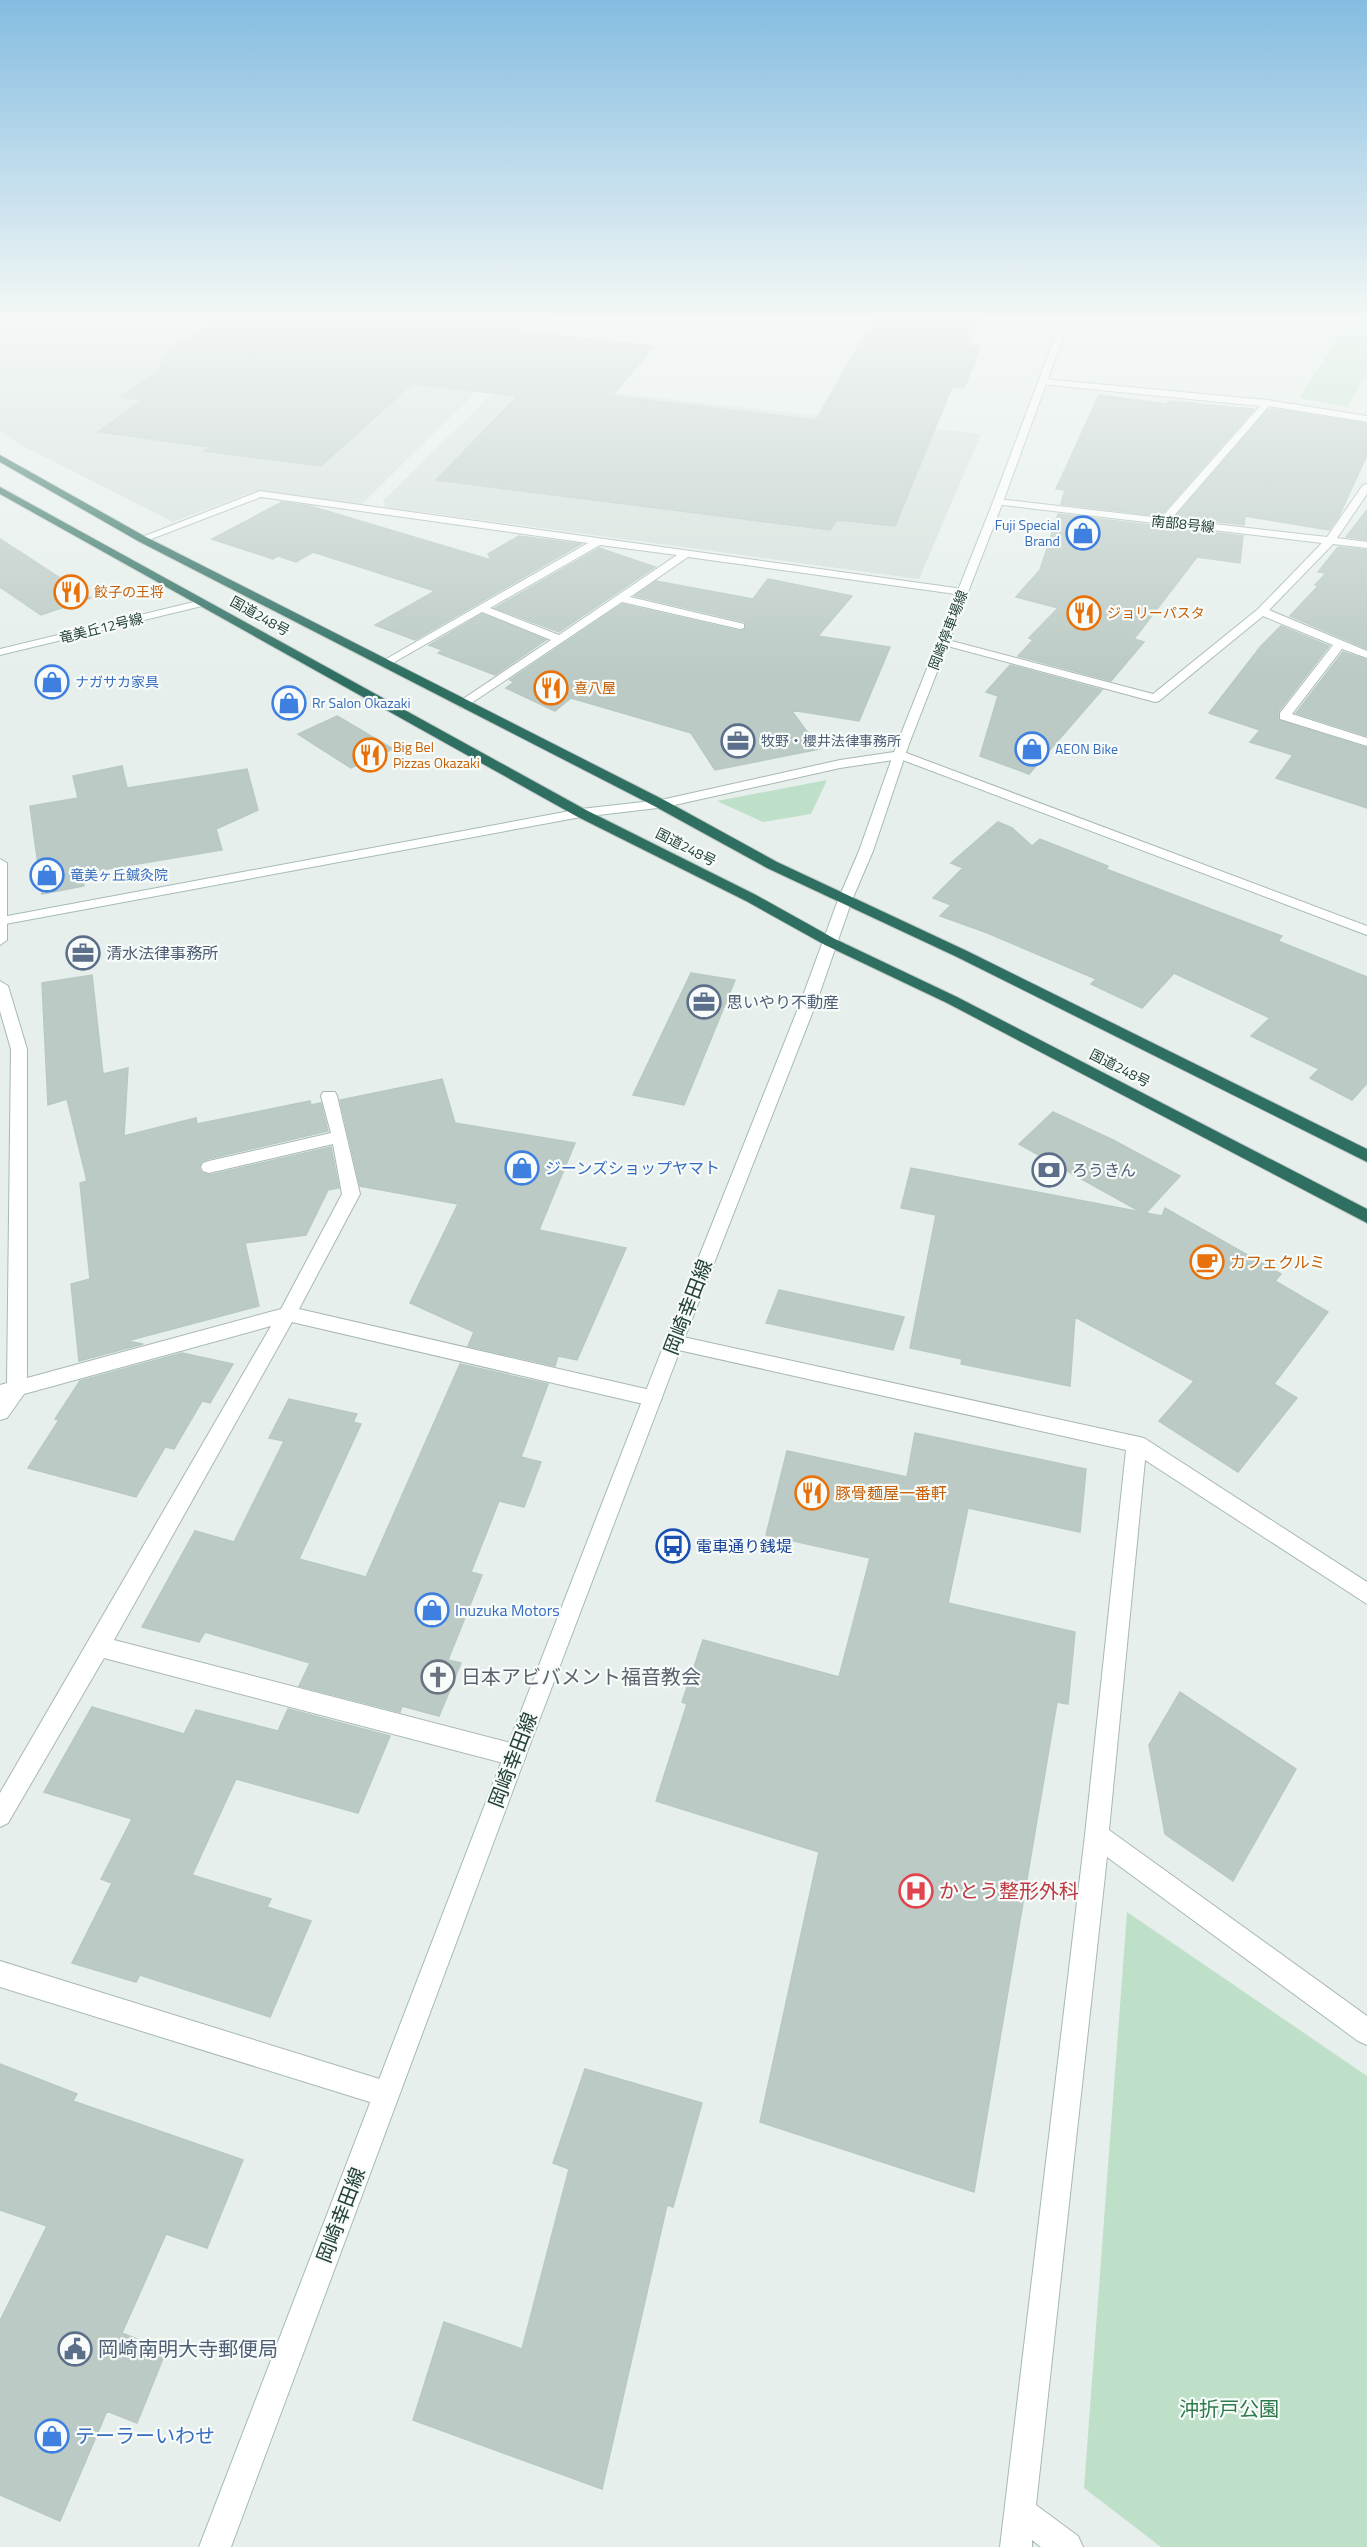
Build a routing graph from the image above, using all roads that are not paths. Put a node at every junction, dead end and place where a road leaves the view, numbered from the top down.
1 (1022, 437) edge
2 (1237, 437) edge
3 (0, 458) edge
4 (1367, 487) edge
5 (0, 490) edge
6 (998, 502) junction
7 (1163, 522) junction
8 (142, 539) junction
9 (599, 541) junction
10 (1330, 541) junction
11 (1367, 545) edge
12 (687, 553) junction
13 (963, 592) junction
14 (620, 598) junction
15 (202, 603) junction
16 (483, 609) junction
17 (1262, 611) junction
18 (740, 626) dead end
19 (560, 639) junction
20 (944, 642) junction
21 (1341, 644) junction
22 (0, 652) edge
23 (1367, 654) edge
24 (387, 662) junction
25 (464, 704) junction
26 (1367, 742) edge
27 (901, 755) junction
28 (662, 804) junction
29 (581, 813) junction
30 (0, 863) edge
31 (845, 900) junction
32 (1, 921) edge
33 (1367, 932) edge
34 (0, 940) edge
35 (830, 942) junction
36 (0, 986) edge
37 (329, 1096) dead end
38 (340, 1137) junction
39 (1367, 1156) edge
40 (209, 1167) dead end
41 (1367, 1217) edge
42 (287, 1314) junction
43 (674, 1342) junction
44 (8, 1391) edge
45 (652, 1398) junction
46 (0, 1412) edge
47 (1137, 1444) junction
48 (1367, 1594) edge
49 (99, 1646) junction
50 (515, 1755) junction
51 (0, 1815) edge
52 (1097, 1835) junction
53 (0, 1974) edge
54 (1367, 2032) edge
55 (386, 2094) junction
56 (1020, 2512) junction
57 (215, 2547) edge
58 (1016, 2547) edge
59 (1067, 2547) edge

1 - 6 street, 岡崎停車場線
2 - 7 street
3 - 8 highway, 国道248号
4 - 10 street
5 - 15 highway, 国道248号
6 - 7 street, 南部8号線
6 - 13 street, 岡崎停車場線
7 - 10 street, 南部8号線
8 - 9 street
8 - 24 highway, 国道248号
9 - 12 street
9 - 16 street
10 - 11 street, 南部8号線
10 - 17 street
12 - 13 street
12 - 14 street
13 - 20 street, 岡崎停車場線
14 - 18 street
14 - 19 street
15 - 22 street, 竜美丘12号線
15 - 29 highway, 国道248号
16 - 19 street
16 - 24 street
17 - 20 street
17 - 21 street
19 - 25 street
20 - 27 street, 岡崎停車場線
21 - 23 street
21 - 26 street
24 - 25 highway, 国道248号
25 - 28 highway, 国道248号
27 - 28 street
27 - 31 street, 岡崎停車場線
27 - 33 street
28 - 29 street
28 - 31 highway, 国道248号
29 - 32 street
29 - 35 highway, 国道248号
30 - 32 street
31 - 35 street, 岡崎停車場線
31 - 39 highway, 国道248号
32 - 34 street
35 - 41 highway, 国道248号
35 - 43 street, 岡崎幸田線
36 - 44 street
37 - 38 street
38 - 40 street
38 - 42 street
42 - 44 street
42 - 45 street
42 - 49 street
43 - 45 street, 岡崎幸田線
43 - 47 street
44 - 46 street
45 - 50 street, 岡崎幸田線
47 - 48 street
47 - 52 street
49 - 50 street
49 - 51 street
50 - 55 street, 岡崎幸田線
52 - 54 street
52 - 56 street
53 - 55 street
55 - 57 street, 岡崎幸田線
56 - 58 street
56 - 59 street

